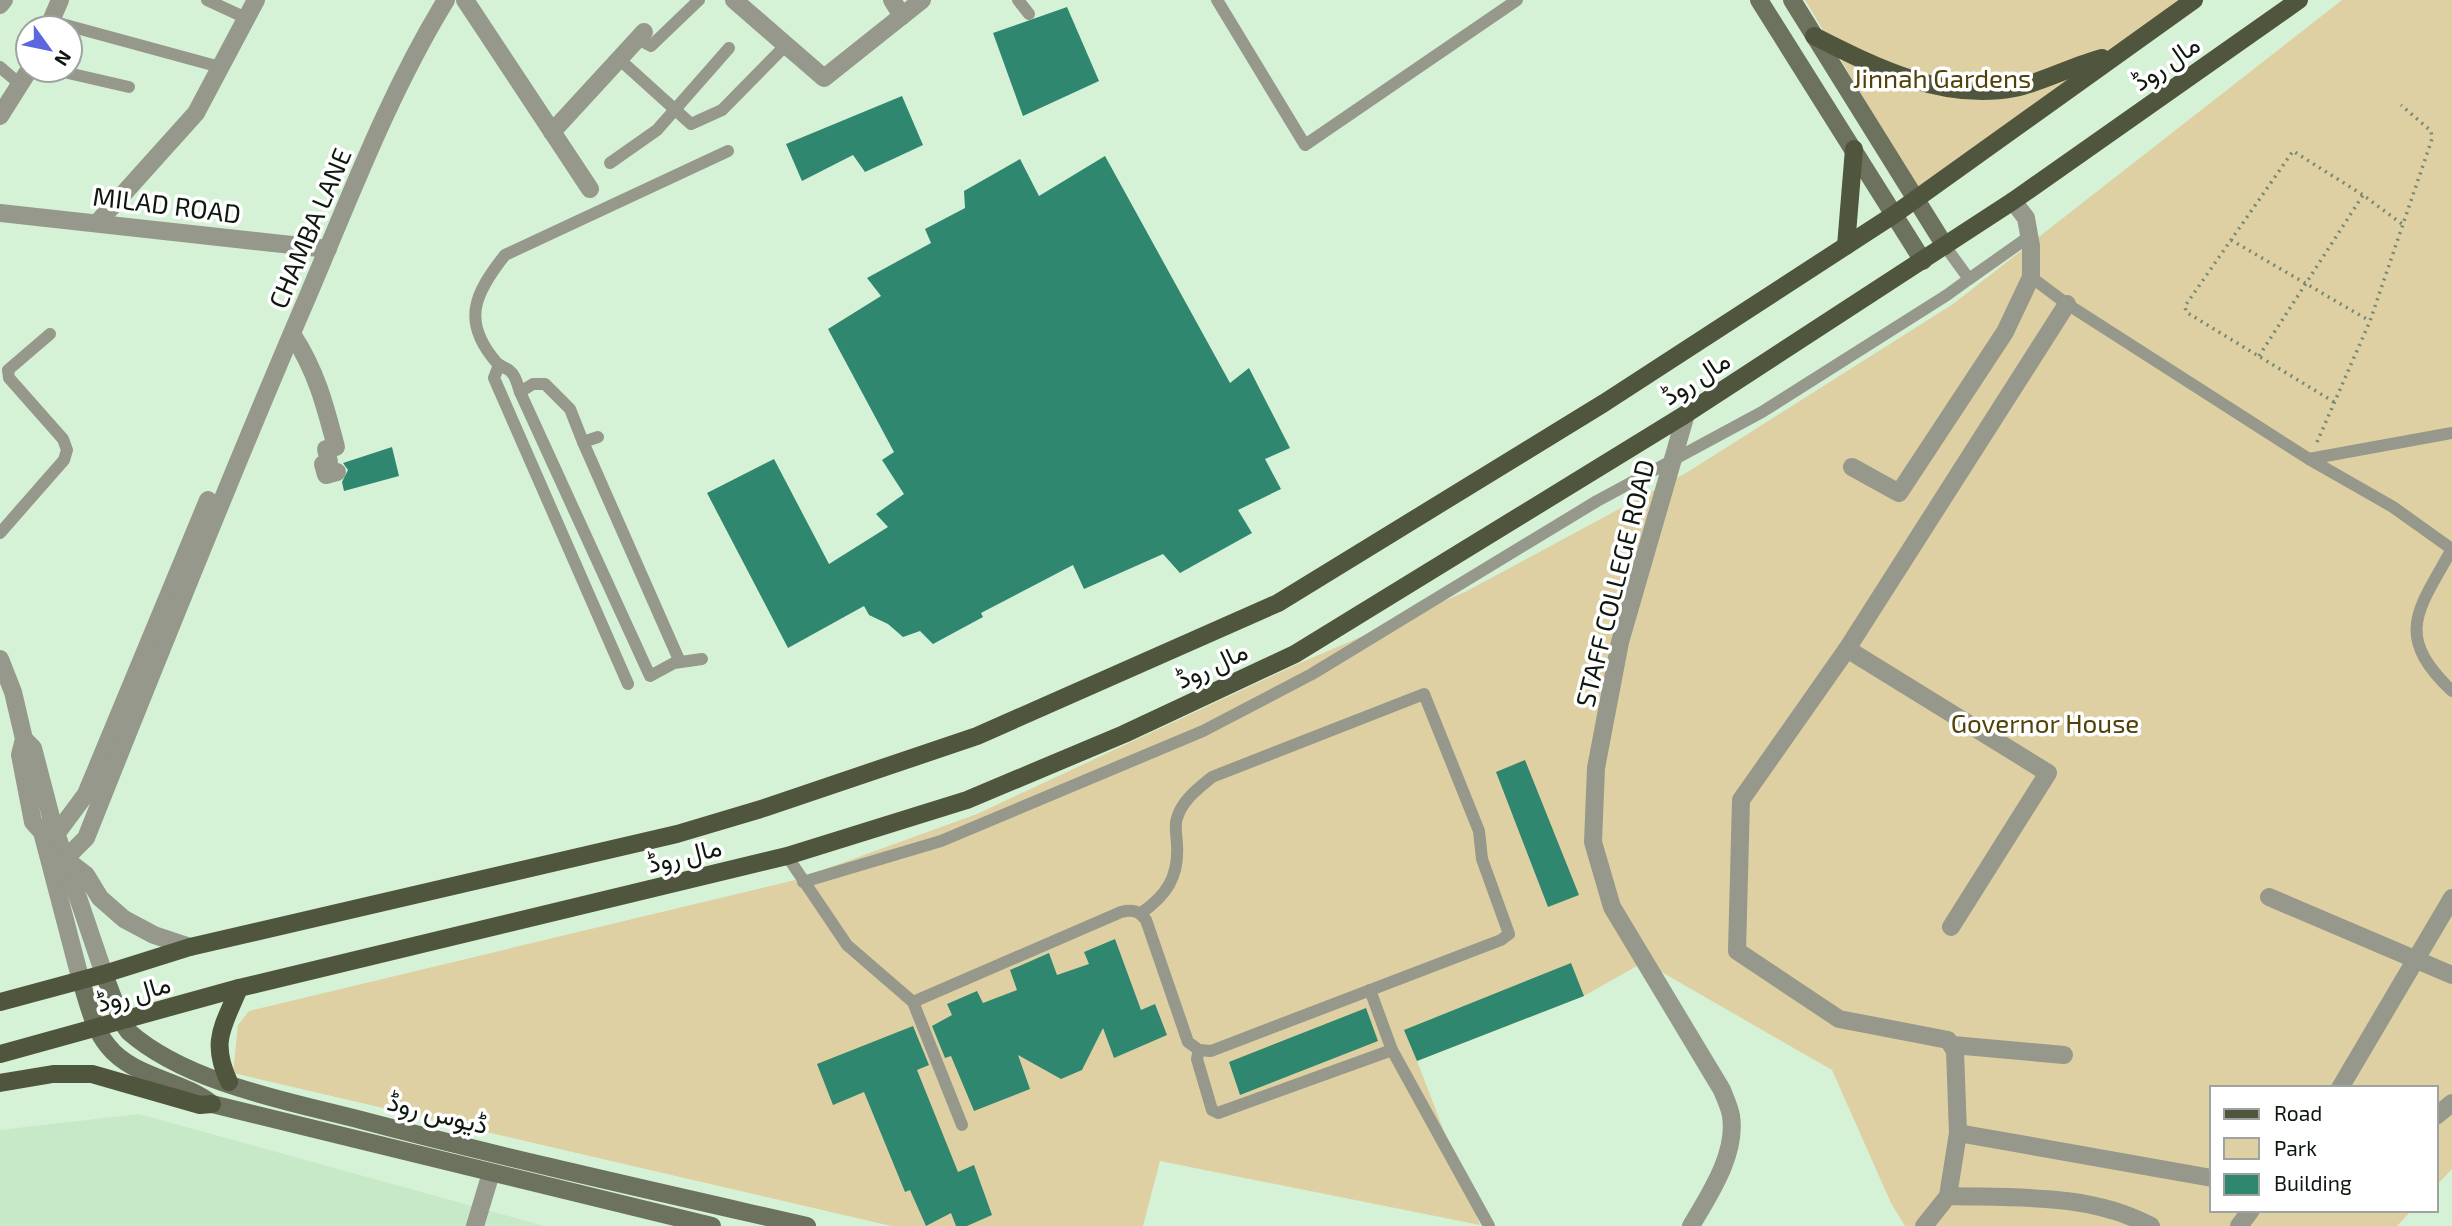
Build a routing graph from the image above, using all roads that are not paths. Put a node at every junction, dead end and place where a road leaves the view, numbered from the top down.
1 (4, 0) edge
2 (207, 0) edge
3 (256, 0) edge
4 (446, 0) edge
5 (464, 0) edge
6 (699, 0) edge
7 (733, 0) edge
8 (892, 0) edge
9 (922, 0) edge
10 (1018, 0) edge
11 (1217, 0) edge
12 (1517, 0) edge
13 (1759, 0) edge
14 (1791, 0) edge
15 (2194, 0) edge
16 (2299, 0) edge
17 (0, 5) edge
18 (1029, 15) dead end
19 (902, 16) junction
20 (246, 18) junction
21 (84, 34) edge
22 (641, 35) joint
23 (1814, 36) junction
24 (785, 47) junction
25 (729, 48) dead end
26 (2116, 54) junction
27 (619, 59) junction
28 (220, 67) junction
29 (84, 77) edge
30 (21, 84) edge
31 (130, 87) dead end
32 (673, 109) junction
33 (0, 116) edge
34 (552, 132) junction
35 (1854, 149) junction
36 (728, 151) dead end
37 (610, 163) dead end
38 (590, 189) dead end
39 (1914, 199) junction
40 (2013, 201) junction
41 (0, 213) edge
42 (1895, 214) junction
43 (98, 222) junction
44 (2029, 236) junction
45 (1846, 246) junction
46 (1945, 246) junction
47 (328, 249) junction
48 (1923, 261) junction
49 (2031, 277) junction
50 (1969, 279) junction
51 (2067, 304) junction
52 (50, 334) dead end
53 (292, 334) junction
54 (499, 365) junction
55 (520, 392) junction
56 (1686, 414) junction
57 (2452, 433) edge
58 (598, 437) dead end
59 (583, 442) junction
60 (2309, 459) junction
61 (1671, 463) junction
62 (1852, 467) dead end
63 (337, 472) dead end
64 (229, 481) junction
65 (0, 533) edge
66 (2452, 549) edge
67 (1847, 649) junction
68 (0, 659) edge
69 (702, 659) dead end
70 (680, 662) junction
71 (628, 684) dead end
72 (2452, 691) edge
73 (6, 693) edge
74 (24, 739) junction
75 (57, 833) junction
76 (787, 856) junction
77 (65, 859) junction
78 (54, 877) junction
79 (803, 882) junction
80 (2269, 897) dead end
81 (2452, 898) edge
82 (1141, 913) junction
83 (1951, 927) dead end
84 (190, 947) junction
85 (2417, 960) junction
86 (104, 974) junction
87 (2452, 975) edge
88 (81, 981) junction
89 (239, 988) junction
90 (1370, 990) junction
91 (0, 1002) edge
92 (913, 1002) junction
93 (122, 1022) junction
94 (98, 1029) junction
95 (1953, 1045) junction
96 (1199, 1050) junction
97 (1392, 1050) junction
98 (0, 1055) edge
99 (2064, 1055) dead end
100 (229, 1082) junction
101 (0, 1083) edge
102 (2341, 1086) edge
103 (2452, 1103) edge
104 (212, 1104) junction
105 (2438, 1114) edge
106 (962, 1125) dead end
107 (1958, 1133) junction
108 (491, 1173) junction
109 (2210, 1178) edge
110 (1948, 1196) junction
111 (475, 1226) edge
112 (712, 1226) edge
113 (807, 1226) edge
114 (1489, 1226) edge
115 (1691, 1226) edge
116 (1924, 1226) edge
117 (2151, 1226) edge

1 - 17 street
2 - 20 lane
3 - 20 street
4 - 47 street, CHAMBA LANE
5 - 34 street
6 - 22 lane
7 - 24 street
8 - 19 street
9 - 19 street
10 - 18 lane
11 - 12 lane
13 - 35 main road
14 - 23 main road
15 - 26 main road, مال روڈ
16 - 40 main road, مال روڈ
19 - 24 street
20 - 28 street
21 - 28 lane
22 - 27 street
23 - 26 main road
23 - 39 main road
24 - 32 lane
25 - 32 lane
26 - 39 main road, مال روڈ
27 - 32 lane
27 - 34 street
28 - 43 street
29 - 31 lane
30 - 33 street
32 - 37 lane
34 - 38 street
35 - 42 main road
35 - 45 main road
36 - 54 lane
39 - 42 main road, مال روڈ
39 - 46 main road
40 - 44 street
40 - 46 main road, مال روڈ
41 - 43 street, MILAD ROAD
42 - 45 main road, مال روڈ
42 - 48 main road
43 - 47 street, MILAD ROAD
44 - 49 street
44 - 50 lane
45 - 84 main road, مال روڈ
46 - 48 main road, مال روڈ
46 - 50 lane
47 - 53 street, CHAMBA LANE
48 - 56 main road, مال روڈ
49 - 51 lane
49 - 62 street
50 - 61 lane
51 - 60 lane
51 - 67 street
52 - 65 lane
53 - 63 street
53 - 64 street, CHAMBA LANE
54 - 55 lane
54 - 71 lane
55 - 59 lane
55 - 70 lane
56 - 61 street, STAFF COLLEGE ROAD
56 - 76 main road, مال روڈ
57 - 60 lane
58 - 59 lane
59 - 70 lane
60 - 66 lane
61 - 79 lane
61 - 115 street, STAFF COLLEGE ROAD
64 - 75 street, CHAMBA LANE
64 - 77 street, CHAMBA LANE
66 - 72 lane
67 - 83 street
67 - 95 street
68 - 73 street
69 - 70 lane
73 - 74 street
74 - 75 street
74 - 78 street
75 - 77 street
76 - 79 lane
76 - 89 main road, مال روڈ
77 - 78 street, CHAMBA LANE
77 - 84 street
77 - 86 street
78 - 88 street
79 - 92 lane
80 - 85 street
81 - 85 street
82 - 90 lane
82 - 92 lane
82 - 96 lane
84 - 86 main road, مال روڈ
85 - 87 street
85 - 102 street
86 - 88 main road, مال روڈ
86 - 93 main road, ڈیوس روڈ
88 - 91 main road, مال روڈ
88 - 94 main road, ڈیوس روڈ
89 - 93 main road, مال روڈ
89 - 100 main road
90 - 96 lane
90 - 97 lane
92 - 106 lane
93 - 94 main road, مال روڈ
93 - 100 main road, ڈیوس روڈ
94 - 98 main road, مال روڈ
94 - 104 main road, ڈیوس روڈ
95 - 99 street
95 - 107 street
96 - 97 lane
97 - 114 lane
100 - 113 main road, ڈیوس روڈ
101 - 104 main road
103 - 105 street
104 - 108 main road, ڈیوس روڈ
107 - 109 street
107 - 110 street
108 - 111 street
108 - 112 main road, ڈیوس روڈ
110 - 116 street
110 - 117 street

